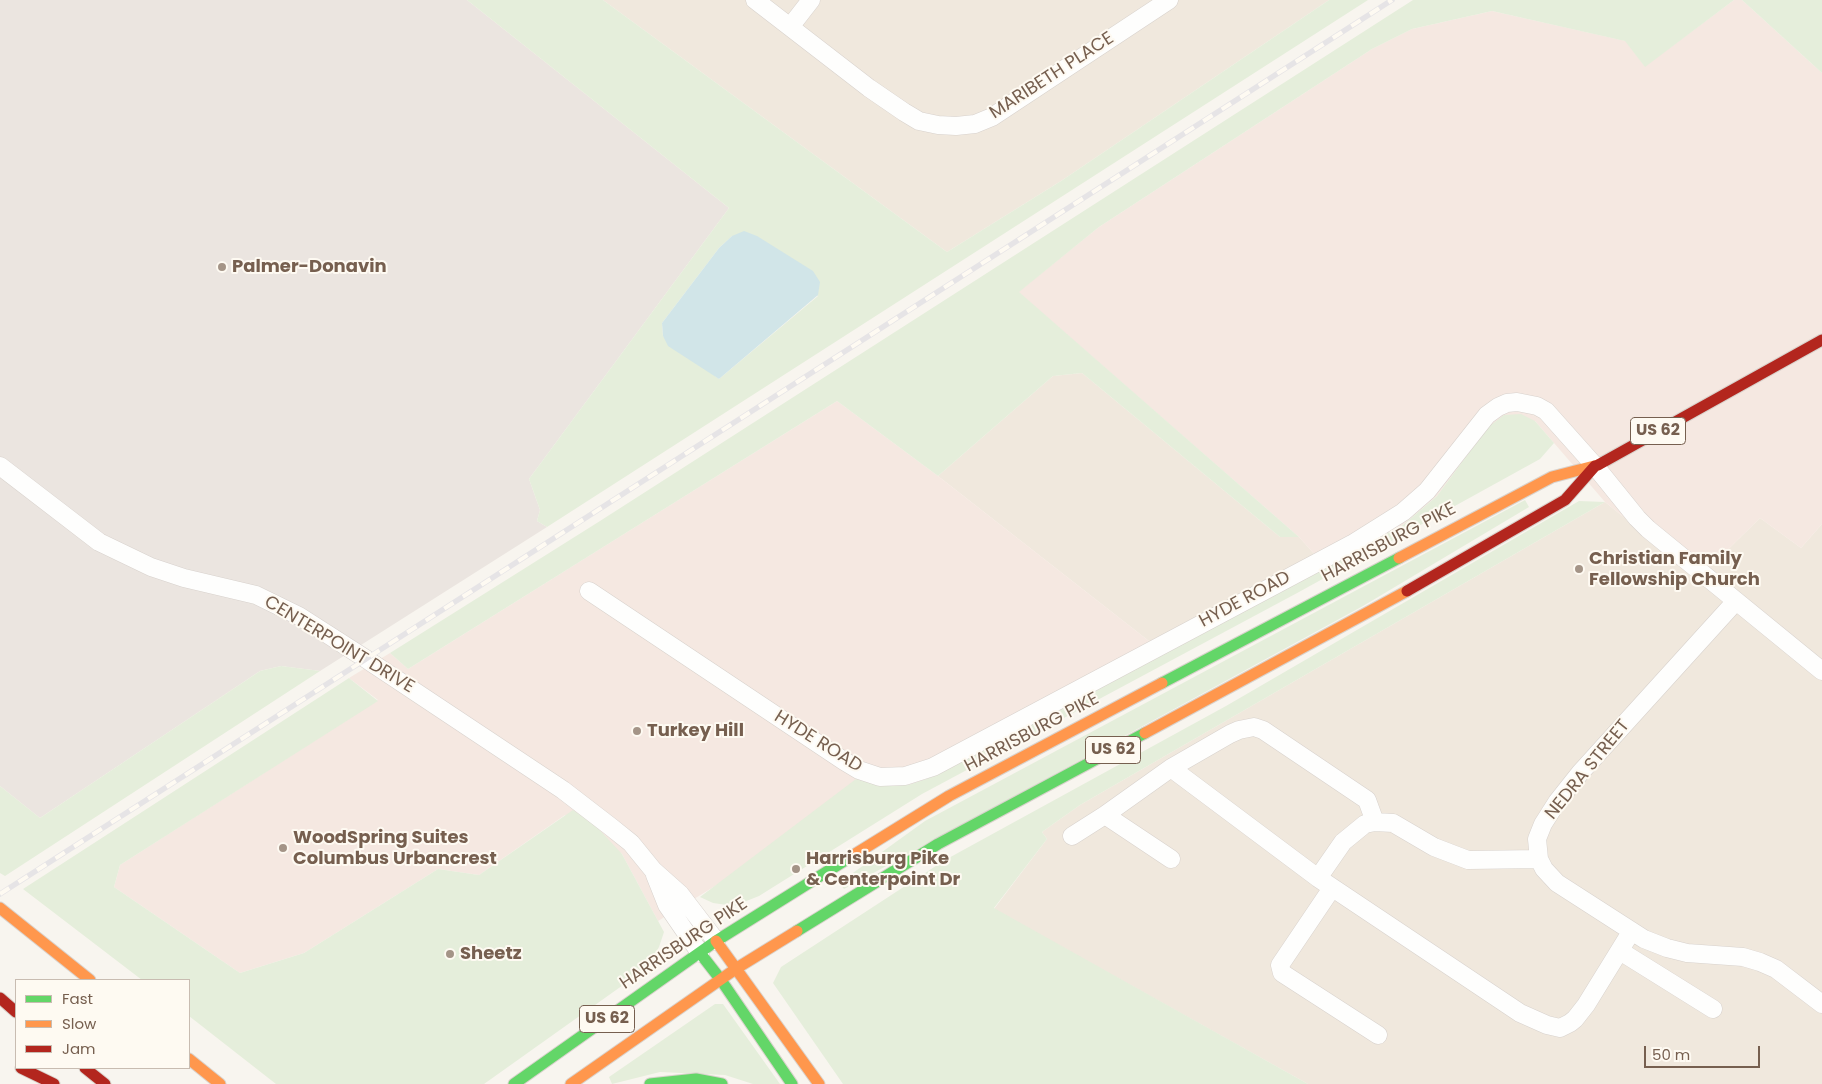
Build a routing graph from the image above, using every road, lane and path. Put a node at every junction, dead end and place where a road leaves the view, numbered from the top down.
1 (755, 0) edge
2 (811, 0) edge
3 (1170, 0) edge
4 (790, 27) junction
5 (1822, 340) edge
6 (0, 466) edge
7 (1595, 466) junction
8 (589, 591) dead end
9 (1736, 601) junction
10 (1822, 671) edge
11 (1171, 768) junction
12 (1105, 816) junction
13 (1375, 822) junction
14 (1072, 836) dead end
15 (1171, 859) dead end
16 (1539, 860) junction
17 (653, 870) junction
18 (1325, 883) junction
19 (0, 908) edge
20 (1631, 932) junction
21 (716, 941) junction
22 (1620, 951) junction
23 (700, 954) junction
24 (737, 968) junction
25 (89, 979) edge
26 (721, 980) junction
27 (0, 998) edge
28 (1822, 1004) edge
29 (1713, 1009) dead end
30 (15, 1011) edge
31 (1378, 1035) dead end
32 (190, 1060) edge
33 (24, 1069) edge
34 (86, 1069) edge
35 (54, 1084) edge
36 (105, 1084) edge
37 (220, 1084) edge
38 (514, 1084) edge
39 (571, 1084) edge
40 (650, 1084) edge
41 (722, 1084) edge
42 (792, 1084) edge
43 (820, 1084) edge

1 - 4 street, MARIBETH PLACE
2 - 4 street
3 - 4 street, MARIBETH PLACE
5 - 7 main road, HARRISBURG PIKE / US 62
6 - 17 street, CENTERPOINT DRIVE
7 - 8 street, HYDE ROAD
7 - 9 street, HYDE ROAD
7 - 21 main road, HARRISBURG PIKE / US 62
7 - 24 main road, HARRISBURG PIKE / US 62
9 - 10 street, HYDE ROAD
9 - 16 street, NEDRA STREET
11 - 12 street
11 - 13 street
11 - 18 street
12 - 14 street
12 - 15 street
13 - 16 street
13 - 18 street
16 - 20 street
17 - 21 street, CENTERPOINT DRIVE
17 - 23 street, CENTERPOINT DRIVE
18 - 22 street
18 - 31 street
19 - 25 main road
20 - 22 street
20 - 28 street
21 - 23 main road, HARRISBURG PIKE / US 62
21 - 24 main road
22 - 29 street
23 - 26 main road
23 - 38 main road, HARRISBURG PIKE / US 62
24 - 26 main road, HARRISBURG PIKE / US 62
24 - 43 main road
26 - 39 main road, HARRISBURG PIKE / US 62
26 - 42 main road
27 - 30 main road
32 - 37 main road
33 - 35 main road
34 - 36 main road
40 - 41 main road

